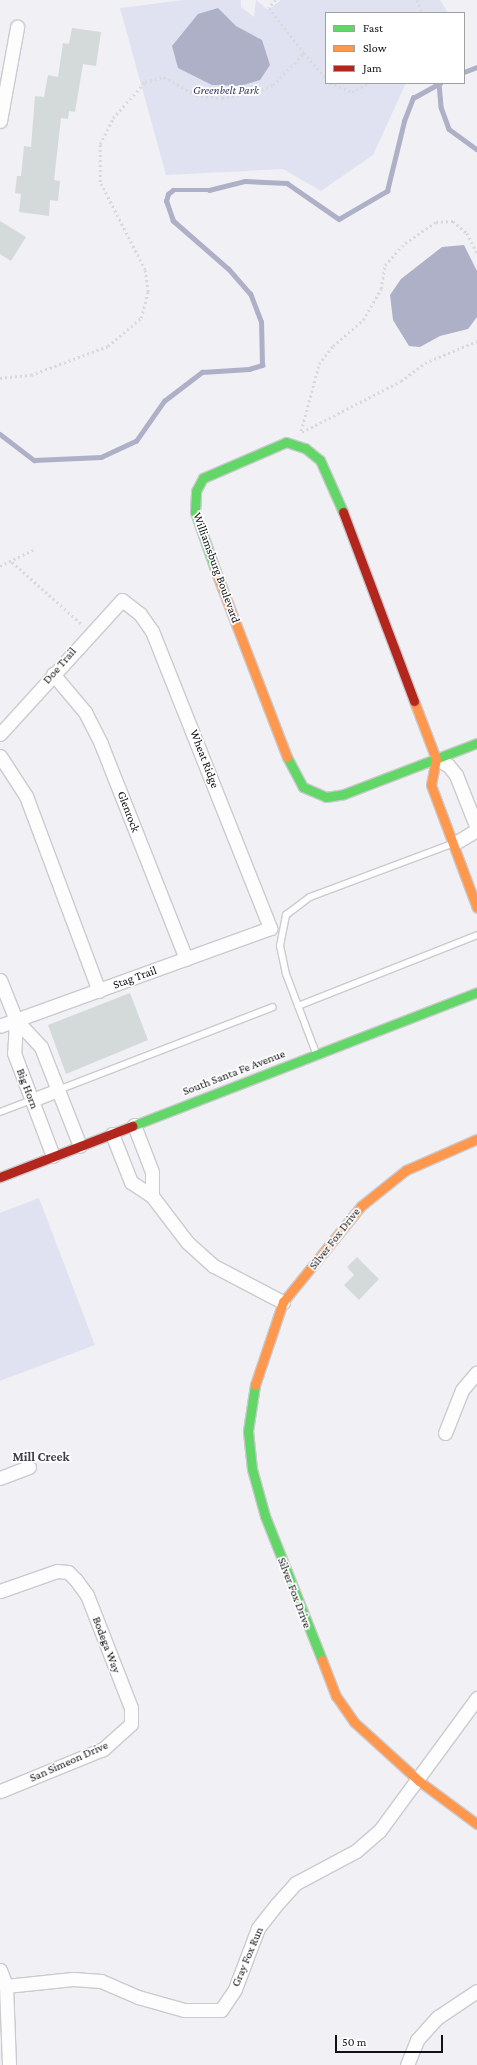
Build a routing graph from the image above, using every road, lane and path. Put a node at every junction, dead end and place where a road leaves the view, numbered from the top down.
1 (276, 0) edge
2 (417, 0) edge
3 (423, 12) edge
4 (17, 27) dead end
5 (304, 53) junction
6 (325, 77) edge
7 (332, 84) edge
8 (366, 84) edge
9 (0, 121) edge
10 (477, 253) edge
11 (477, 341) edge
12 (0, 378) edge
13 (33, 550) dead end
14 (12, 562) junction
15 (0, 566) edge
16 (122, 600) joint
17 (91, 631) junction
18 (53, 674) junction
19 (0, 734) edge
20 (477, 743) edge
21 (0, 756) edge
22 (436, 758) junction
23 (477, 829) edge
24 (454, 843) junction
25 (477, 908) edge
26 (270, 928) joint
27 (477, 935) edge
28 (186, 959) junction
29 (0, 980) edge
30 (99, 991) junction
31 (477, 992) edge
32 (298, 1006) junction
33 (273, 1007) dead end
34 (16, 1020) junction
35 (0, 1026) edge
36 (317, 1054) junction
37 (58, 1090) junction
38 (32, 1100) junction
39 (0, 1112) edge
40 (134, 1125) junction
41 (112, 1134) junction
42 (477, 1139) edge
43 (80, 1146) junction
44 (53, 1156) junction
45 (0, 1177) edge
46 (152, 1196) junction
47 (283, 1302) junction
48 (477, 1372) edge
49 (445, 1432) dead end
50 (29, 1467) dead end
51 (0, 1478) edge
52 (0, 1591) edge
53 (477, 1698) edge
54 (131, 1724) joint
55 (419, 1781) junction
56 (0, 1791) edge
57 (477, 1824) edge
58 (0, 1970) edge
59 (6, 1986) junction
60 (477, 1991) edge
61 (9, 2065) edge
62 (407, 2065) edge

1 - 5 path
2 - 3 path
4 - 9 street
5 - 6 path
5 - 12 path
7 - 8 path
10 - 11 path
13 - 14 path
14 - 15 path
14 - 17 path
16 - 17 street, Doe Trail
16 - 26 street, Wheat Ridge
17 - 18 street, Doe Trail
18 - 19 street, Doe Trail
18 - 28 street, Glenrock
20 - 22 street, Williamsburg Boulevard
21 - 30 street
22 - 22 street, Williamsburg Boulevard
22 - 23 street
22 - 24 street
23 - 24 street
24 - 25 street
24 - 32 lane
26 - 28 street, Stag Trail
27 - 32 lane
28 - 30 street, Stag Trail
29 - 34 street, Big Horn
30 - 34 street, Stag Trail
31 - 36 street, South Santa Fe Avenue
32 - 36 lane
33 - 37 lane
34 - 35 street, Stag Trail
34 - 37 street, Big Horn
34 - 38 street, Big Horn
36 - 40 street, South Santa Fe Avenue
37 - 38 street
37 - 43 street, Big Horn
38 - 39 lane
38 - 44 street, Big Horn
40 - 41 street, South Santa Fe Avenue
40 - 46 street
41 - 43 street, South Santa Fe Avenue
41 - 46 street
42 - 47 street, Silver Fox Drive
43 - 44 street, South Santa Fe Avenue
44 - 45 street, South Santa Fe Avenue
46 - 47 street
47 - 55 street, Silver Fox Drive
48 - 49 street
50 - 51 street
52 - 54 street, Bodega Way
53 - 55 street, Gray Fox Run
54 - 56 street, San Simeon Drive
55 - 57 street, Silver Fox Drive
55 - 59 street, Gray Fox Run
58 - 59 street
59 - 61 street
60 - 62 street

